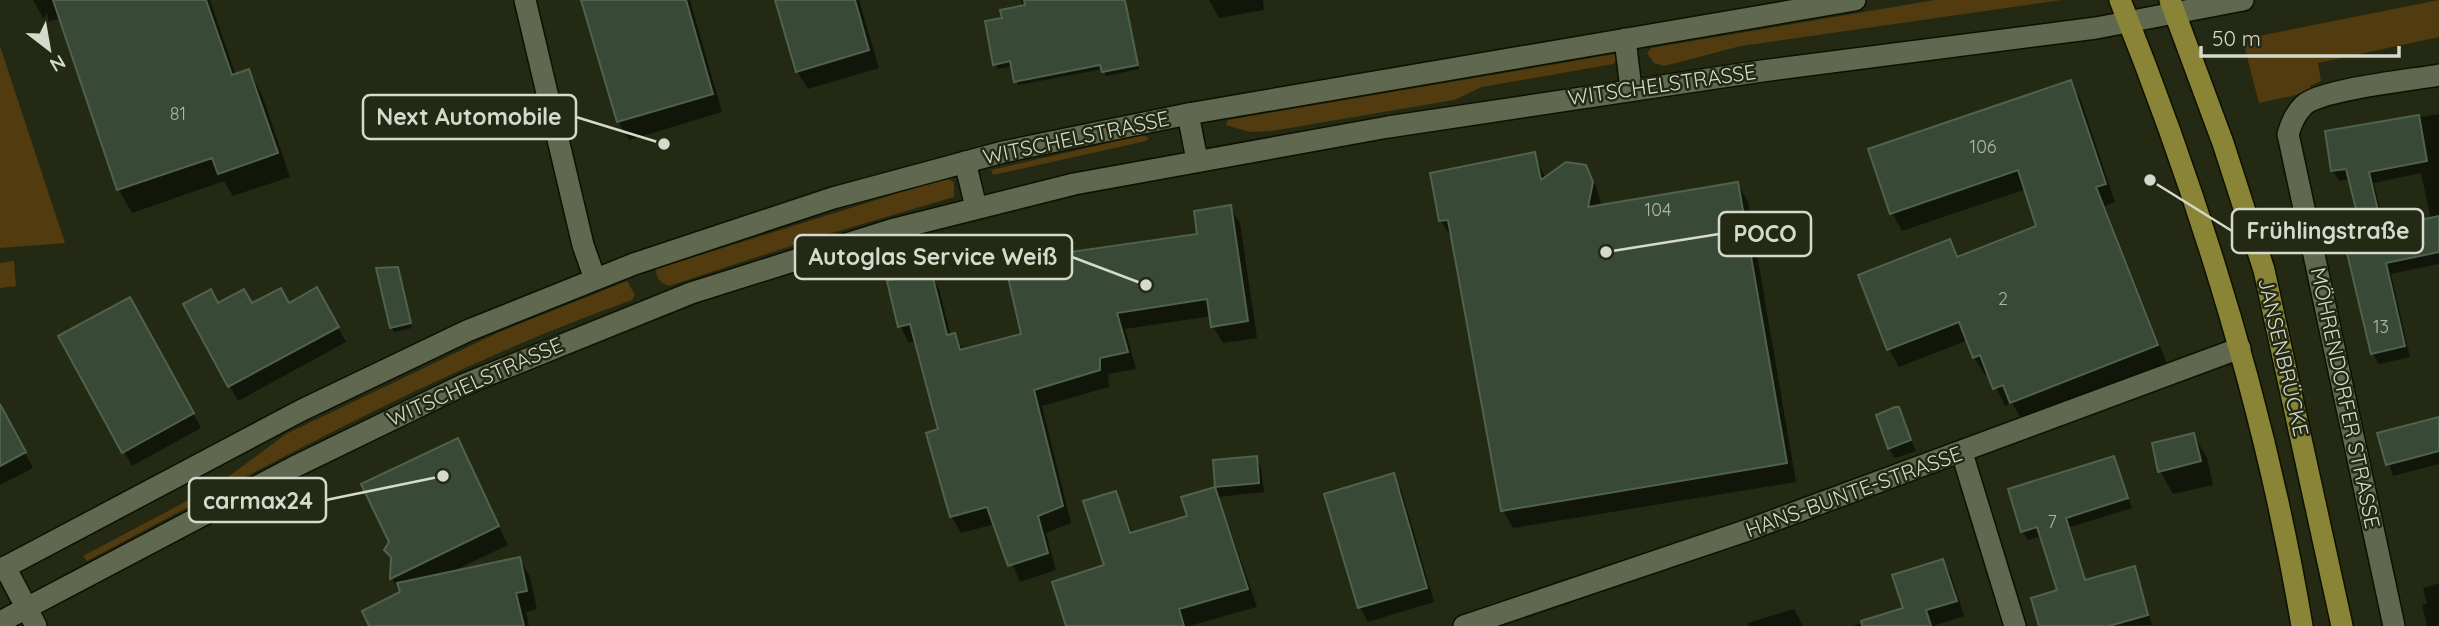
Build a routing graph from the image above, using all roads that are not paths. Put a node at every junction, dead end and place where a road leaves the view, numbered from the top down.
1 (525, 0) edge
2 (1855, 0) edge
3 (2120, 0) edge
4 (2243, 0) edge
5 (2173, 8) edge
6 (2129, 23) junction
7 (1625, 39) junction
8 (2439, 75) edge
9 (1631, 89) junction
10 (1188, 114) junction
11 (1197, 160) junction
12 (965, 162) junction
13 (976, 207) junction
14 (595, 279) junction
15 (2240, 348) junction
16 (1962, 453) junction
17 (3, 568) edge
18 (31, 617) edge
19 (2341, 617) edge
20 (2302, 621) edge
21 (0, 622) edge
22 (1464, 626) edge
23 (2015, 626) edge
24 (2395, 626) edge

1 - 14 street
2 - 7 street, WITSCHELSTRASSE
3 - 6 main road, JANSENBRÜCKE
4 - 5 street, WITSCHELSTRASSE
5 - 6 street, WITSCHELSTRASSE
5 - 19 main road, JANSENBRÜCKE
6 - 9 street, WITSCHELSTRASSE
6 - 15 main road, JANSENBRÜCKE
7 - 9 street
7 - 10 street, WITSCHELSTRASSE
8 - 24 street, MÖHRENDORFER STRASSE
9 - 11 street, WITSCHELSTRASSE
10 - 11 street, WITSCHELSTRASSE
10 - 12 street, WITSCHELSTRASSE
11 - 13 street, WITSCHELSTRASSE
12 - 13 street, WITSCHELSTRASSE
12 - 14 street, WITSCHELSTRASSE
13 - 18 street, WITSCHELSTRASSE
14 - 17 street, WITSCHELSTRASSE
15 - 16 street, HANS-BUNTE-STRASSE
15 - 20 main road, JANSENBRÜCKE
16 - 22 street, HANS-BUNTE-STRASSE
16 - 23 street
17 - 18 street
18 - 21 street, WITSCHELSTRASSE

